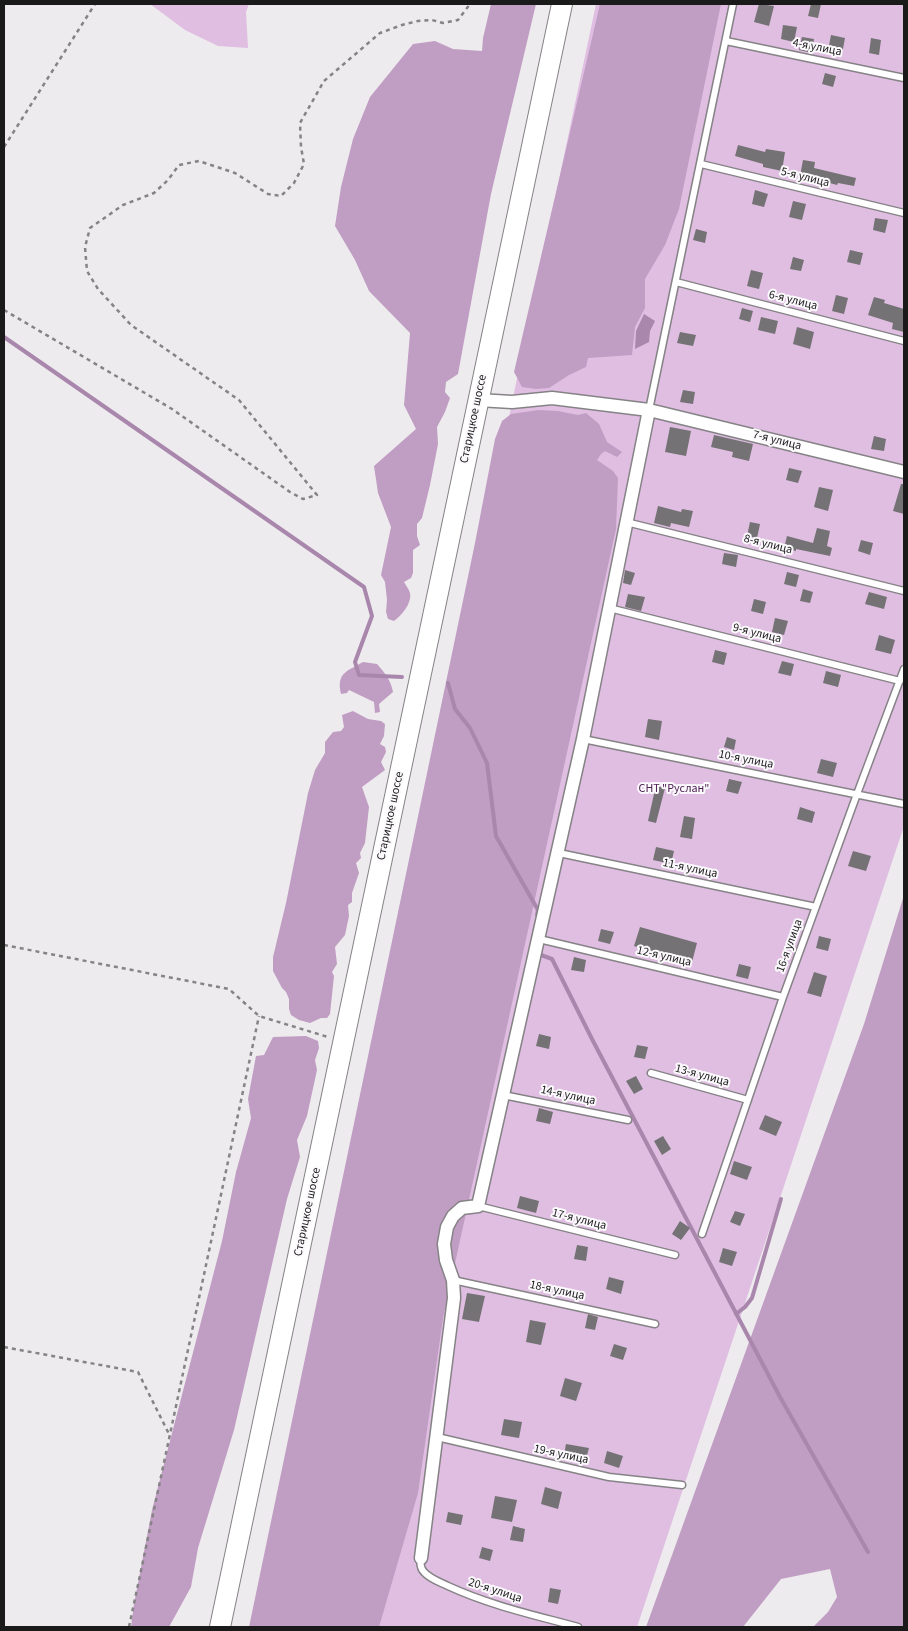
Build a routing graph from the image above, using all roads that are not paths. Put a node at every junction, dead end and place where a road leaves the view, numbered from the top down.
1 (562, 4) edge
2 (734, 4) edge
3 (726, 41) junction
4 (904, 78) edge
5 (701, 164) junction
6 (904, 214) edge
7 (676, 282) junction
8 (904, 341) edge
9 (478, 400) junction
10 (649, 410) junction
11 (904, 472) edge
12 (626, 522) junction
13 (904, 591) edge
14 (608, 608) junction
15 (904, 668) edge
16 (900, 681) junction
17 (583, 739) junction
18 (857, 794) junction
19 (904, 804) edge
20 (559, 853) junction
21 (816, 907) junction
22 (539, 939) junction
23 (783, 998) junction
24 (651, 1073) dead end
25 (503, 1095) junction
26 (748, 1100) junction
27 (628, 1120) dead end
28 (478, 1206) junction
29 (702, 1234) dead end
30 (675, 1255) dead end
31 (453, 1280) junction
32 (655, 1324) dead end
33 (437, 1437) junction
34 (682, 1485) dead end
35 (421, 1558) joint
36 (220, 1627) edge
37 (578, 1627) edge

1 - 9 main road, Старицкое шоссе
2 - 3 lane
3 - 4 lane, 4-я улица
3 - 5 lane
5 - 6 lane, 5-я улица
5 - 7 lane
7 - 8 lane, 6-я улица
7 - 10 lane
9 - 10 street, 7-я улица
9 - 36 main road, Старицкое шоссе
10 - 11 street, 7-я улица
10 - 12 street
12 - 13 lane, 8-я улица
12 - 14 street
14 - 16 lane, 9-я улица
14 - 17 street
15 - 16 lane, 16-я улица
16 - 18 lane, 16-я улица
17 - 18 lane, 10-я улица
17 - 20 street
18 - 19 lane, 10-я улица
18 - 21 lane, 16-я улица
20 - 21 lane, 11-я улица
20 - 22 street
21 - 23 lane, 16-я улица
22 - 23 lane, 12-я улица
22 - 25 street
23 - 26 lane, 16-я улица
24 - 26 lane, 13-я улица
25 - 27 lane, 14-я улица
25 - 28 street
26 - 29 lane, 16-я улица
28 - 30 lane, 17-я улица
28 - 31 street
31 - 32 lane, 18-я улица
31 - 33 street
33 - 34 lane, 19-я улица
33 - 35 street
35 - 37 lane, 20-я улица

